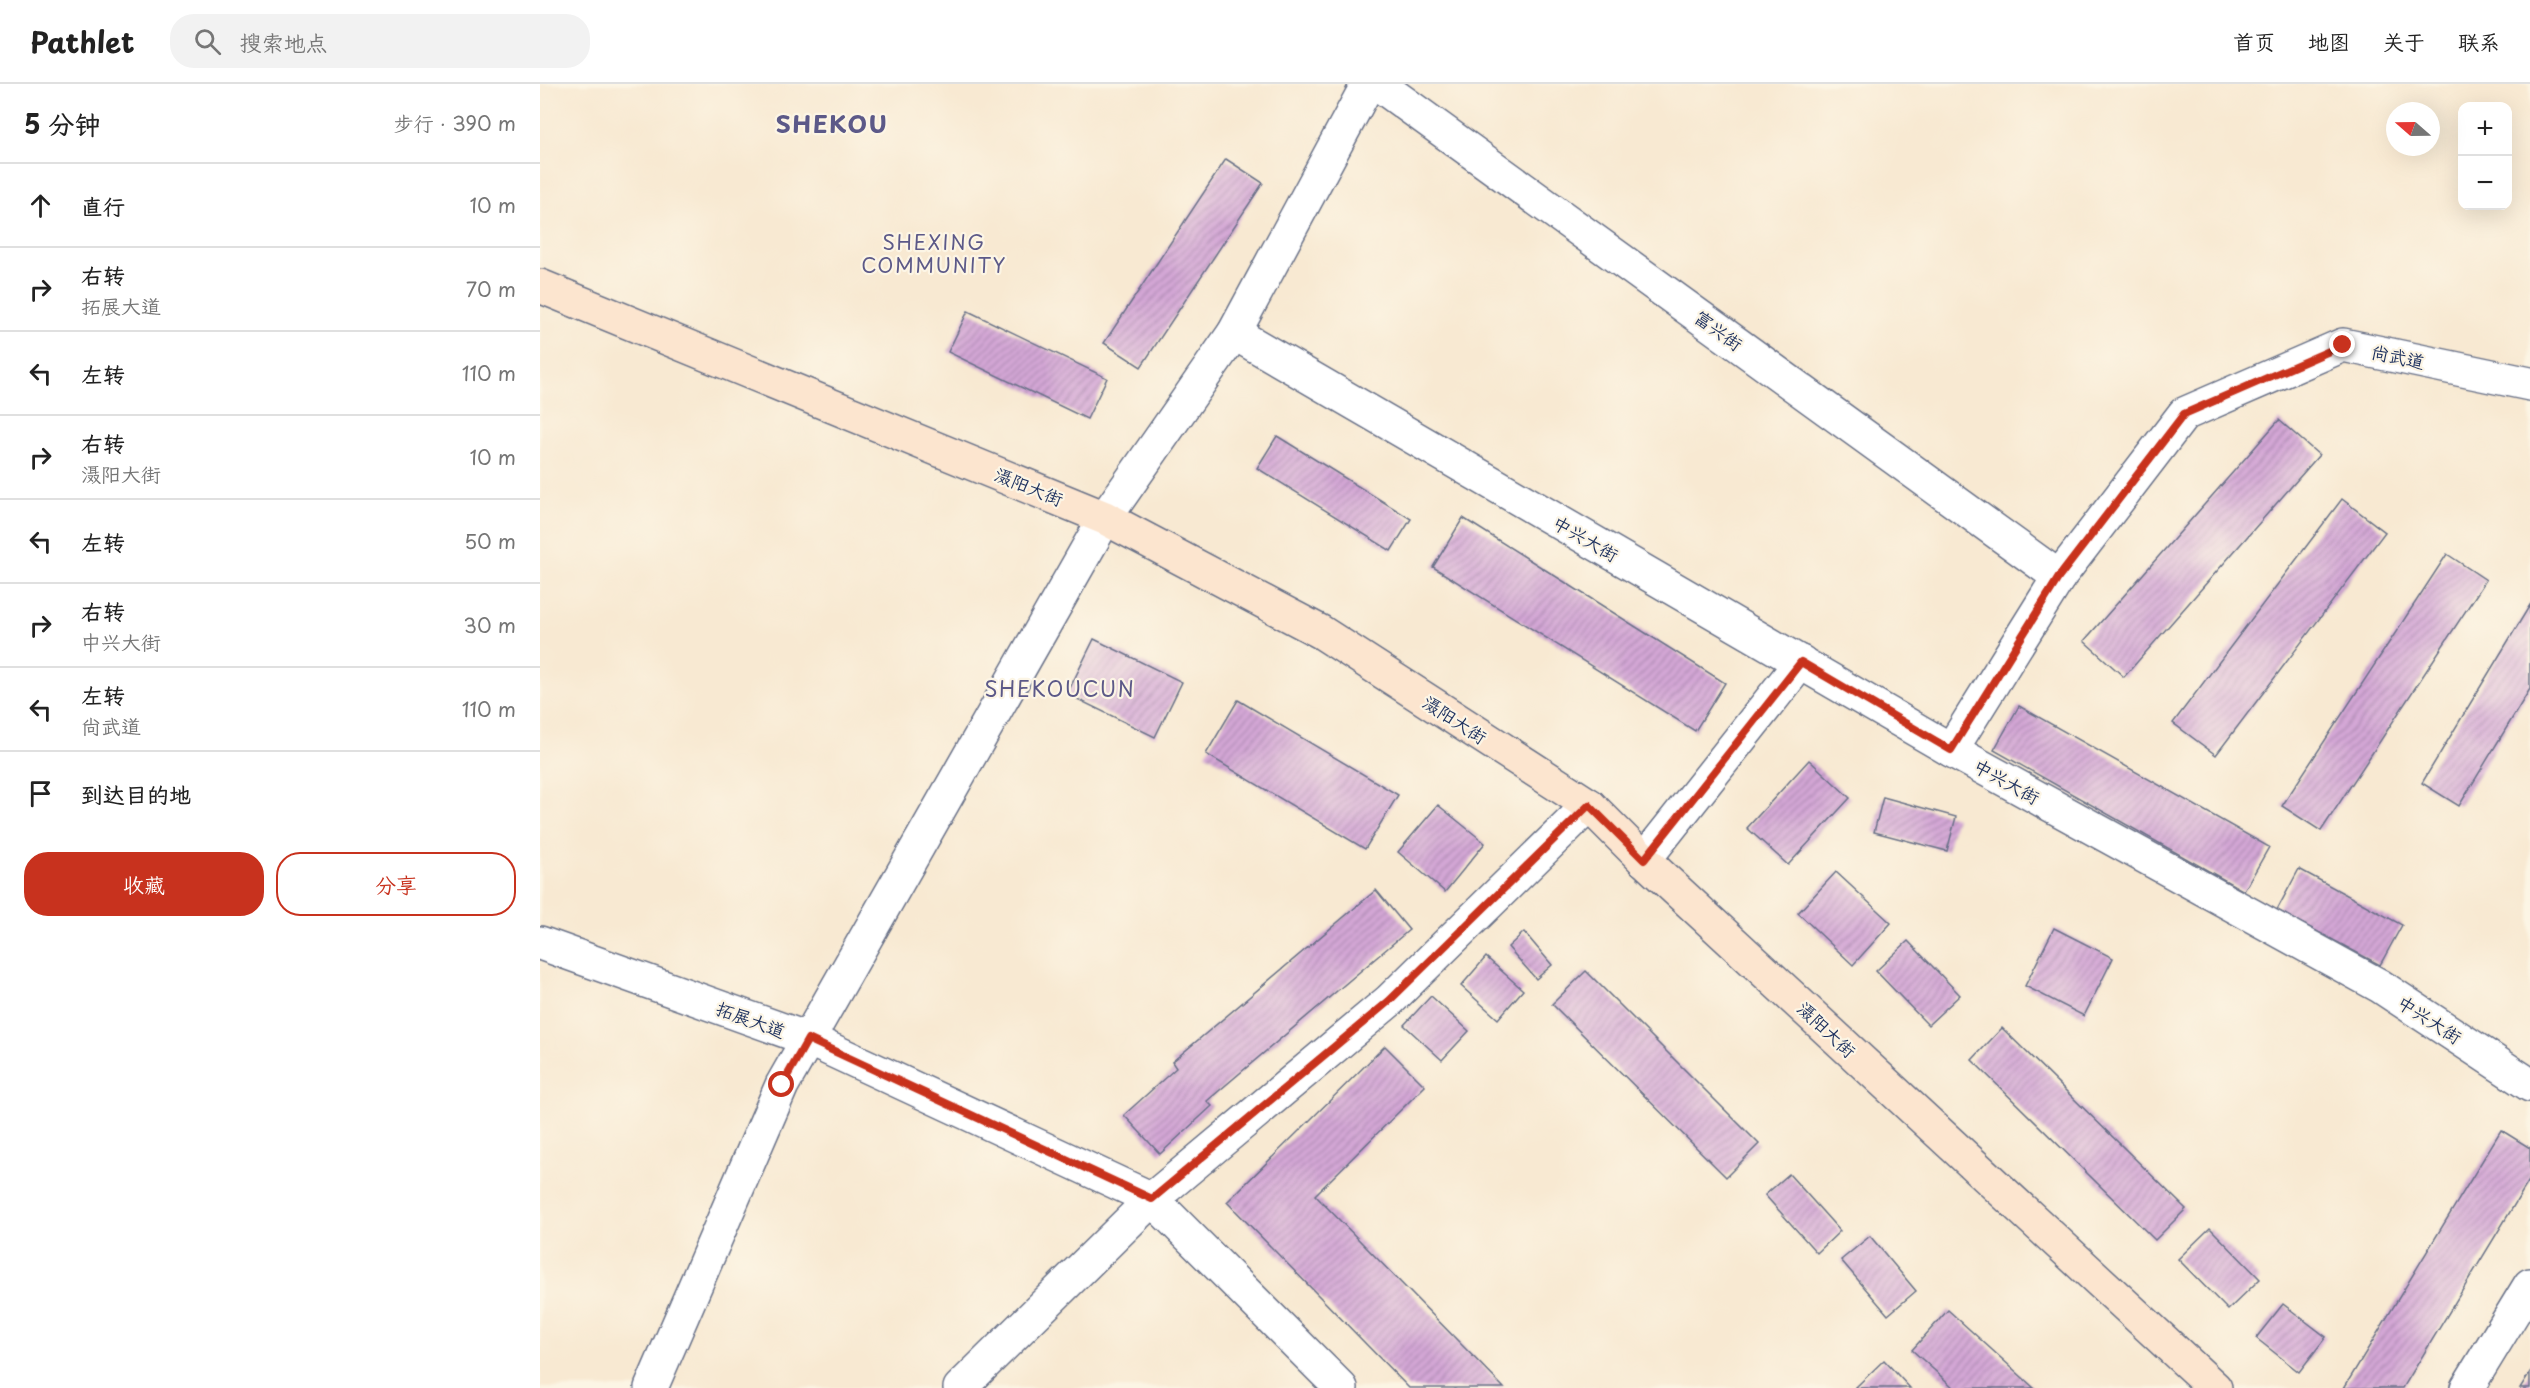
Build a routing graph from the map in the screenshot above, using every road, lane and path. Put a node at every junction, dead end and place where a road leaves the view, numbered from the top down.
1 (1368, 84) edge
2 (1378, 84) edge
3 (540, 286) edge
4 (1234, 333) junction
5 (2530, 384) edge
6 (1105, 518) junction
7 (2059, 577) junction
8 (1801, 662) junction
9 (1951, 750) junction
10 (1589, 805) junction
11 (1644, 860) junction
12 (540, 943) edge
13 (808, 1039) junction
14 (2530, 1085) edge
15 (1152, 1199) junction
16 (2530, 1285) edge
17 (651, 1388) edge
18 (960, 1388) edge
19 (1341, 1388) edge
20 (2215, 1388) edge
21 (2467, 1388) edge

1 - 4 street
2 - 7 street, 富兴街
3 - 6 main road, 滠阳大街
4 - 6 street
4 - 8 street, 中兴大街
5 - 7 street, 尚武道
6 - 10 main road, 滠阳大街
6 - 13 street
7 - 9 street, 尚武道
8 - 9 street, 中兴大街
8 - 11 street
9 - 14 street, 中兴大街
10 - 11 main road, 滠阳大街
10 - 15 street
11 - 20 main road, 滠阳大街
12 - 13 street, 拓展大道
13 - 15 street, 拓展大道
13 - 17 street
15 - 18 street
15 - 19 street
16 - 21 street

